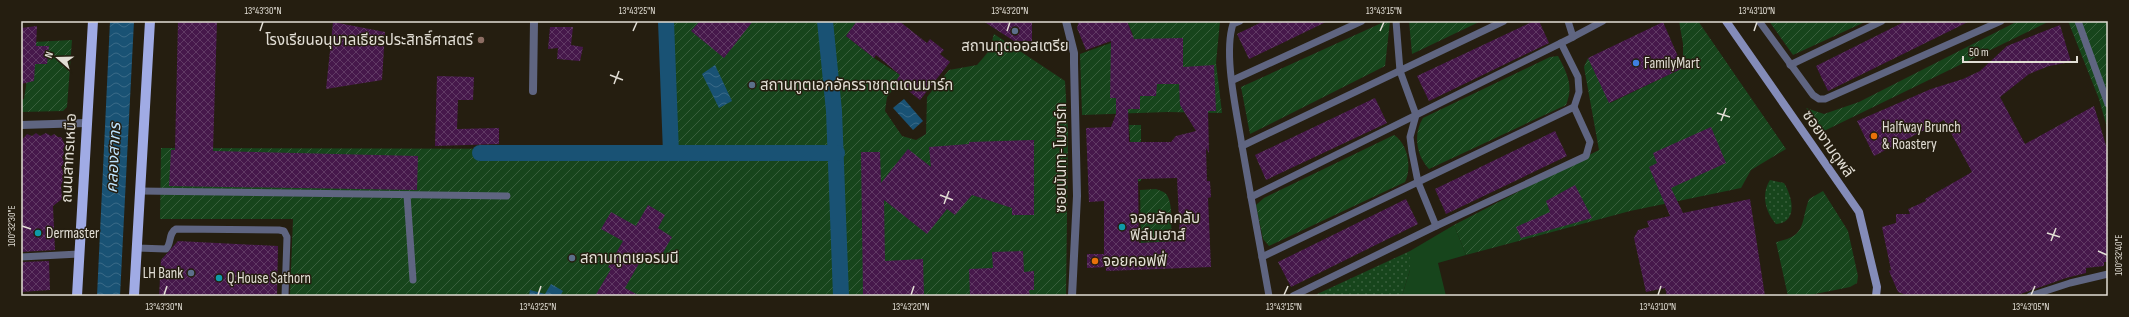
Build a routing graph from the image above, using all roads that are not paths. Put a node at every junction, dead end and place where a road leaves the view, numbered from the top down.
1 (93, 21) edge
2 (150, 21) edge
3 (534, 21) edge
4 (1066, 21) edge
5 (1240, 21) edge
6 (1362, 21) edge
7 (1396, 21) edge
8 (1504, 21) edge
9 (1568, 21) edge
10 (1604, 21) edge
11 (1726, 21) edge
12 (1759, 21) edge
13 (1882, 21) edge
14 (2001, 21) edge
15 (2078, 21) edge
16 (1572, 37) junction
17 (1561, 43) junction
18 (1790, 65) junction
19 (1400, 71) junction
20 (1233, 80) junction
21 (532, 91) dead end
22 (2108, 104) edge
23 (1574, 107) junction
24 (1416, 115) junction
25 (86, 123) junction
26 (21, 126) edge
27 (1242, 146) junction
28 (1418, 182) junction
29 (140, 191) junction
30 (407, 195) junction
31 (507, 196) dead end
32 (1251, 197) junction
33 (1436, 226) junction
34 (137, 248) junction
35 (79, 254) junction
36 (21, 257) edge
37 (1262, 257) junction
38 (2108, 274) edge
39 (413, 280) dead end
40 (77, 296) edge
41 (134, 296) edge
42 (285, 296) edge
43 (1072, 296) edge
44 (1270, 296) edge
45 (1293, 296) edge
46 (1876, 296) edge
47 (2030, 296) edge

1 - 25 main road, ถนนสาทรเหนือ
2 - 29 main road
3 - 21 street
4 - 43 street, ซอยนันทา-โมซาร์ท
5 - 20 lane
6 - 20 lane
7 - 19 lane
8 - 19 lane
9 - 16 lane
10 - 16 lane
11 - 46 street, ซอยงามดูพลี
12 - 18 lane
13 - 18 lane
14 - 18 lane
15 - 22 lane
16 - 17 lane
17 - 23 lane
17 - 24 lane
19 - 24 lane
19 - 27 lane
20 - 27 lane
23 - 28 lane
23 - 33 lane
24 - 28 lane
24 - 32 lane
25 - 26 street
25 - 35 main road, ถนนสาทรเหนือ
27 - 32 lane
28 - 33 lane
28 - 37 lane
29 - 30 lane
29 - 34 main road
30 - 31 lane
30 - 39 lane
32 - 37 lane
33 - 45 lane
34 - 41 main road
34 - 42 lane
35 - 36 lane
35 - 40 main road, ถนนสาทรเหนือ
37 - 44 lane
38 - 47 lane

